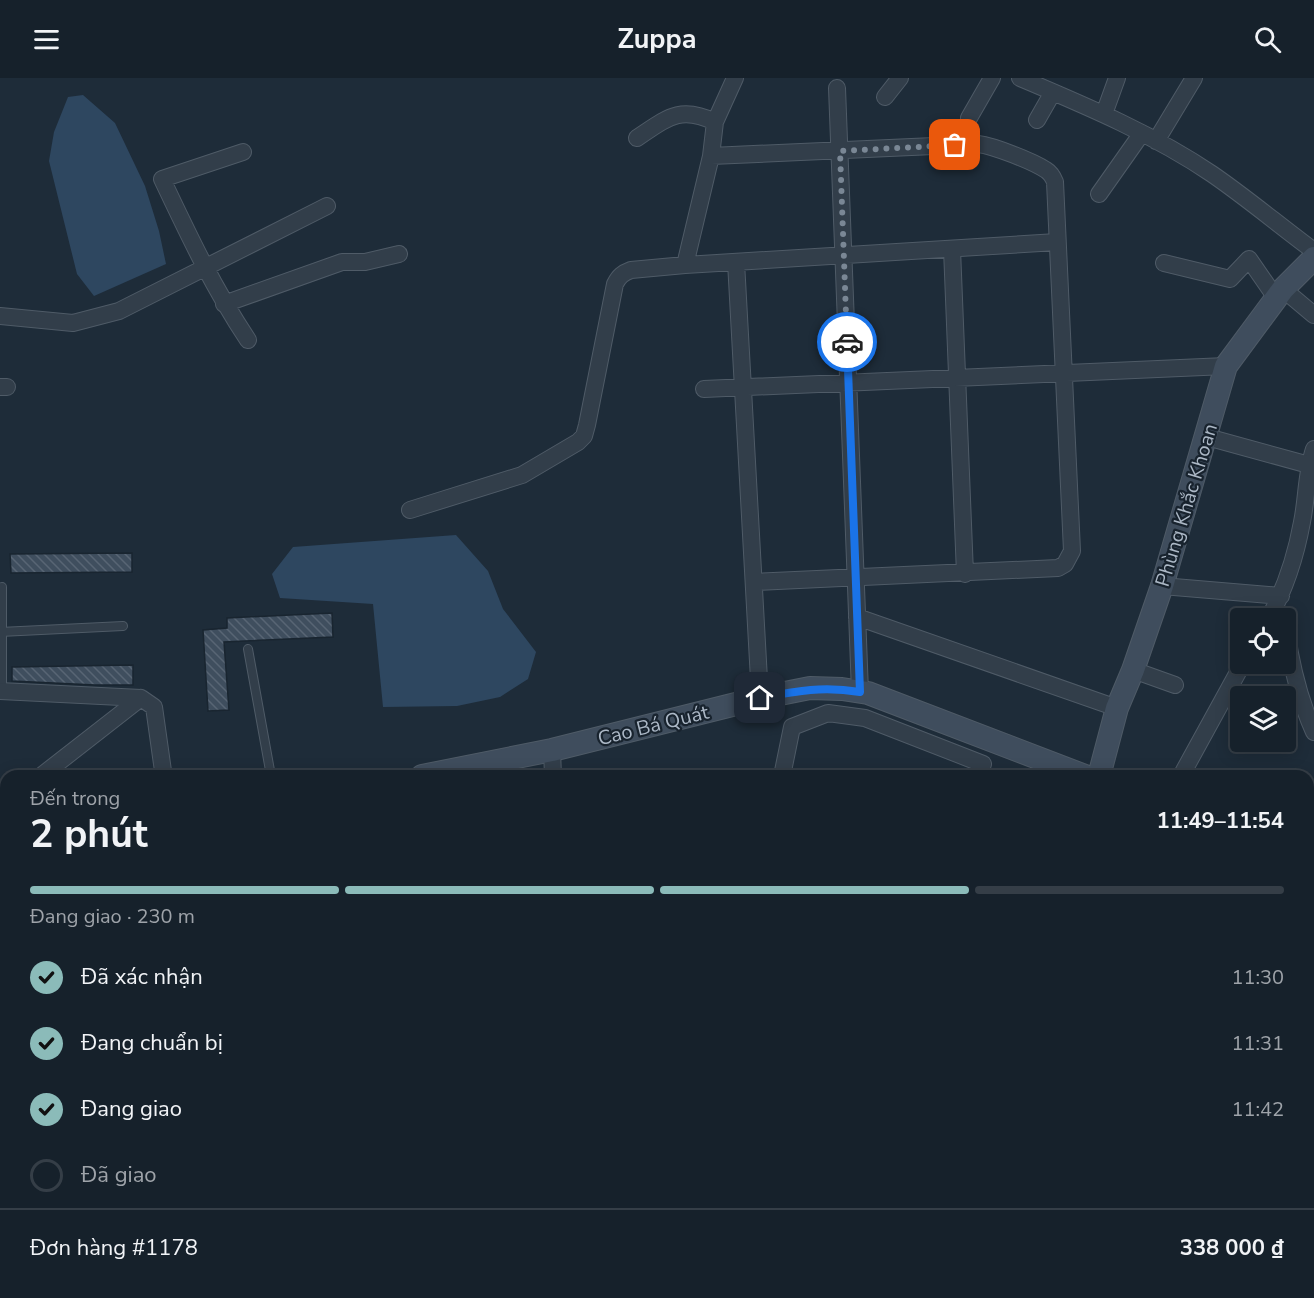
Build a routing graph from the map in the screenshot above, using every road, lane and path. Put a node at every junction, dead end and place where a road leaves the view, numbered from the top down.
1 (735, 78) edge
2 (900, 78) edge
3 (992, 78) edge
4 (1020, 78) edge
5 (1117, 78) edge
6 (1194, 78) edge
7 (837, 88) dead end
8 (1053, 92) junction
9 (885, 97) dead end
10 (1104, 114) junction
11 (969, 118) dead end
12 (1037, 120) dead end
13 (715, 122) junction
14 (1149, 137) junction
15 (637, 138) dead end
16 (840, 151) junction
17 (243, 152) dead end
18 (711, 156) junction
19 (1099, 194) dead end
20 (327, 206) dead end
21 (1057, 243) junction
22 (952, 249) junction
23 (1314, 251) edge
24 (399, 254) dead end
25 (844, 255) junction
26 (1314, 258) edge
27 (736, 262) junction
28 (1164, 262) dead end
29 (685, 265) junction
30 (205, 268) junction
31 (1279, 293) junction
32 (224, 304) junction
33 (1314, 315) edge
34 (0, 316) edge
35 (248, 340) dead end
36 (1226, 366) junction
37 (1062, 373) junction
38 (957, 378) junction
39 (848, 383) junction
40 (743, 387) junction
41 (704, 389) dead end
42 (1206, 437) junction
43 (1311, 457) edge
44 (410, 510) dead end
45 (965, 574) junction
46 (856, 578) junction
47 (754, 582) junction
48 (1162, 586) junction
49 (2, 587) dead end
50 (1281, 596) junction
51 (1274, 608) edge
52 (1283, 608) edge
53 (857, 617) junction
54 (123, 626) dead end
55 (1, 632) edge
56 (248, 649) dead end
57 (1133, 670) junction
58 (1238, 674) edge
59 (1294, 674) edge
60 (1175, 685) dead end
61 (1, 691) edge
62 (860, 692) junction
63 (141, 698) junction
64 (760, 698) junction
65 (1117, 708) junction
66 (1314, 732) edge
67 (552, 750) junction
68 (49, 770) edge
69 (163, 770) edge
70 (270, 770) edge
71 (452, 770) edge
72 (553, 770) edge
73 (783, 770) edge
74 (981, 770) edge
75 (1069, 770) edge
76 (1101, 770) edge
77 (1184, 770) edge

1 - 13 street
2 - 9 street
3 - 11 street
4 - 8 street
5 - 10 street
6 - 14 street
7 - 16 street
8 - 10 street
8 - 12 street
10 - 14 street
13 - 15 street
13 - 18 street
14 - 19 street
14 - 23 street
16 - 18 street
16 - 21 street
16 - 25 street
17 - 30 street
18 - 29 street
20 - 30 street
21 - 22 street
21 - 37 street
22 - 25 street
22 - 38 street
24 - 32 street
25 - 27 street
25 - 39 street
26 - 31 street, Phùng Khắc Khoan
27 - 29 street
27 - 40 street
28 - 31 street
29 - 44 street
30 - 32 street
30 - 34 street
31 - 33 street
31 - 36 street, Phùng Khắc Khoan
32 - 35 street
36 - 37 street
36 - 42 street, Phùng Khắc Khoan
37 - 38 street
37 - 45 street
38 - 39 street
38 - 45 street
39 - 40 street
39 - 46 street
40 - 41 street
40 - 47 street
42 - 43 street
42 - 48 street, Phùng Khắc Khoan
43 - 50 street
45 - 46 street
46 - 47 street
46 - 53 street
47 - 64 street
48 - 50 street
48 - 57 street, Phùng Khắc Khoan
49 - 55 lane
50 - 51 street
50 - 52 street
53 - 62 street
53 - 65 street
54 - 55 lane
55 - 61 lane
56 - 70 lane
57 - 60 street
57 - 65 street, Phùng Khắc Khoan
58 - 77 street
59 - 66 street
61 - 63 street
62 - 64 street, Cao Bá Quát
62 - 75 street, Cao Bá Quát
63 - 68 street
63 - 69 street
64 - 67 street, Cao Bá Quát
65 - 76 street, Phùng Khắc Khoan
67 - 71 street, Cao Bá Quát
67 - 72 street
73 - 74 street

